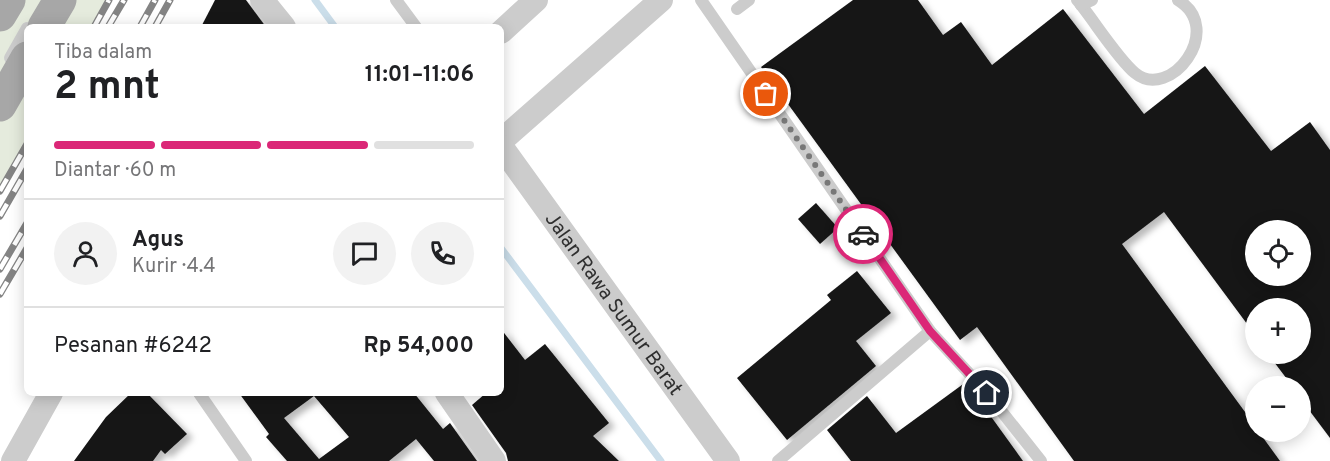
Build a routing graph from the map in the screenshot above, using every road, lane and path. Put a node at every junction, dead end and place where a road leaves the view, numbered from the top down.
1 (60, 0) edge
2 (262, 0) edge
3 (396, 0) edge
4 (536, 0) edge
5 (661, 0) edge
6 (701, 0) edge
7 (749, 0) edge
8 (1178, 0) edge
9 (1083, 2) edge
10 (737, 9) dead end
11 (0, 15) edge
12 (28, 20) edge
13 (282, 24) edge
14 (414, 24) edge
15 (504, 29) edge
16 (24, 34) edge
17 (16, 62) edge
18 (0, 105) edge
19 (504, 138) edge
20 (504, 150) edge
21 (930, 331) junction
22 (49, 396) edge
23 (200, 396) edge
24 (449, 396) edge
25 (13, 461) edge
26 (246, 461) edge
27 (494, 461) edge
28 (728, 461) edge
29 (778, 461) edge
30 (1041, 461) edge

1 - 12 main road
2 - 13 street
3 - 14 lane
4 - 15 street
5 - 19 street
6 - 21 lane
7 - 10 lane
8 - 9 lane
11 - 12 main road
16 - 17 lane
17 - 18 main road
20 - 28 street, Jalan Rawa Sumur Barat
21 - 29 lane
21 - 30 lane
22 - 25 street
23 - 26 lane
24 - 27 street

